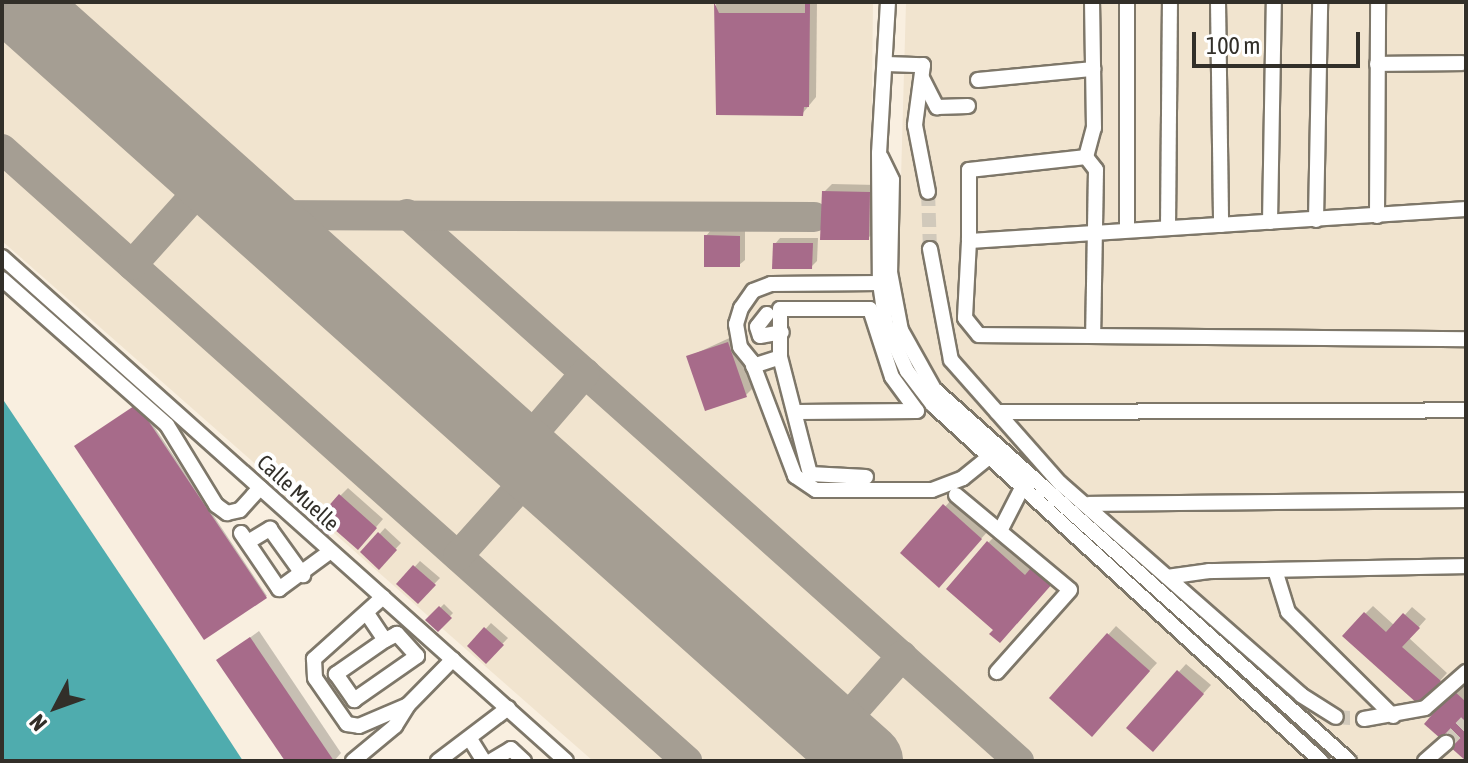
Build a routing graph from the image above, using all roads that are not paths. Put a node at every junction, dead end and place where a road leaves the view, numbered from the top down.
1 (888, 2) edge
2 (1092, 2) edge
3 (1127, 2) edge
4 (1170, 2) edge
5 (1218, 2) edge
6 (1274, 2) edge
7 (1320, 2) edge
8 (1378, 2) edge
9 (1462, 63) dead end
10 (886, 64) junction
11 (1377, 64) junction
12 (1093, 69) junction
13 (922, 78) junction
14 (978, 80) dead end
15 (968, 106) dead end
16 (879, 153) junction
17 (1086, 157) junction
18 (928, 192) tunnel mouth
19 (1466, 209) edge
20 (1377, 216) junction
21 (1316, 220) junction
22 (1270, 222) junction
23 (1221, 225) junction
24 (1127, 228) junction
25 (1168, 228) junction
26 (1094, 231) junction
27 (969, 241) junction
28 (930, 249) tunnel mouth
29 (2, 257) edge
30 (2, 279) edge
31 (880, 283) junction
32 (767, 314) dead end
33 (782, 332) junction
34 (1093, 336) junction
35 (1466, 339) edge
36 (780, 357) junction
37 (753, 366) junction
38 (1466, 410) edge
39 (797, 412) junction
40 (997, 412) junction
41 (989, 457) junction
42 (866, 477) dead end
43 (260, 488) junction
44 (1022, 488) junction
45 (956, 495) dead end
46 (1466, 500) edge
47 (1089, 504) junction
48 (234, 511) junction
49 (1000, 531) junction
50 (244, 537) junction
51 (331, 551) junction
52 (1466, 566) edge
53 (1275, 570) junction
54 (303, 575) junction
55 (1167, 577) junction
56 (383, 597) junction
57 (368, 615) junction
58 (385, 640) junction
59 (453, 659) junction
60 (997, 672) dead end
61 (1466, 672) edge
62 (354, 700) junction
63 (408, 705) junction
64 (508, 708) junction
65 (1393, 716) junction
66 (1336, 717) tunnel mouth
67 (1364, 719) tunnel mouth
68 (368, 721) junction
69 (470, 739) junction
70 (353, 761) edge
71 (438, 761) edge
72 (484, 761) edge
73 (491, 761) edge
74 (524, 761) edge
75 (566, 761) edge
76 (1321, 761) edge
77 (1349, 761) edge

1 - 10 street
2 - 12 street
3 - 24 street
4 - 25 street
5 - 23 street
6 - 22 street
7 - 21 street
8 - 11 street
9 - 11 street
10 - 13 street
10 - 16 street
11 - 20 street
12 - 14 street
12 - 17 street
13 - 15 street
13 - 18 street
16 - 31 street
16 - 77 street
17 - 26 street
17 - 27 street
19 - 20 street
20 - 21 street
21 - 22 street
22 - 23 street
23 - 25 street
24 - 25 street
24 - 26 street
26 - 27 street
26 - 34 street
27 - 34 street
28 - 40 street
29 - 43 street, Calle Muelle
30 - 48 street
31 - 37 street
31 - 41 street
32 - 33 street
33 - 36 street
33 - 39 street
34 - 35 street
36 - 37 street
36 - 39 street
37 - 41 street
38 - 40 street
39 - 42 street
40 - 47 street
41 - 44 street
43 - 48 street
43 - 51 street, Calle Muelle
44 - 49 street
44 - 76 street
45 - 49 street
46 - 47 street
47 - 55 street
48 - 50 street
49 - 60 street
50 - 54 street
50 - 54 street
51 - 54 street
51 - 56 street, Calle Muelle
52 - 53 street
53 - 55 street
53 - 65 street
55 - 66 street
56 - 57 street
56 - 59 street, Calle Muelle
57 - 58 street
57 - 68 street
58 - 62 street
58 - 62 street
59 - 63 street
59 - 64 street, Calle Muelle
61 - 65 street
62 - 68 street
63 - 68 street
63 - 70 street
64 - 69 street
64 - 75 street, Calle Muelle
65 - 67 street
69 - 71 street
69 - 72 street
73 - 74 street

